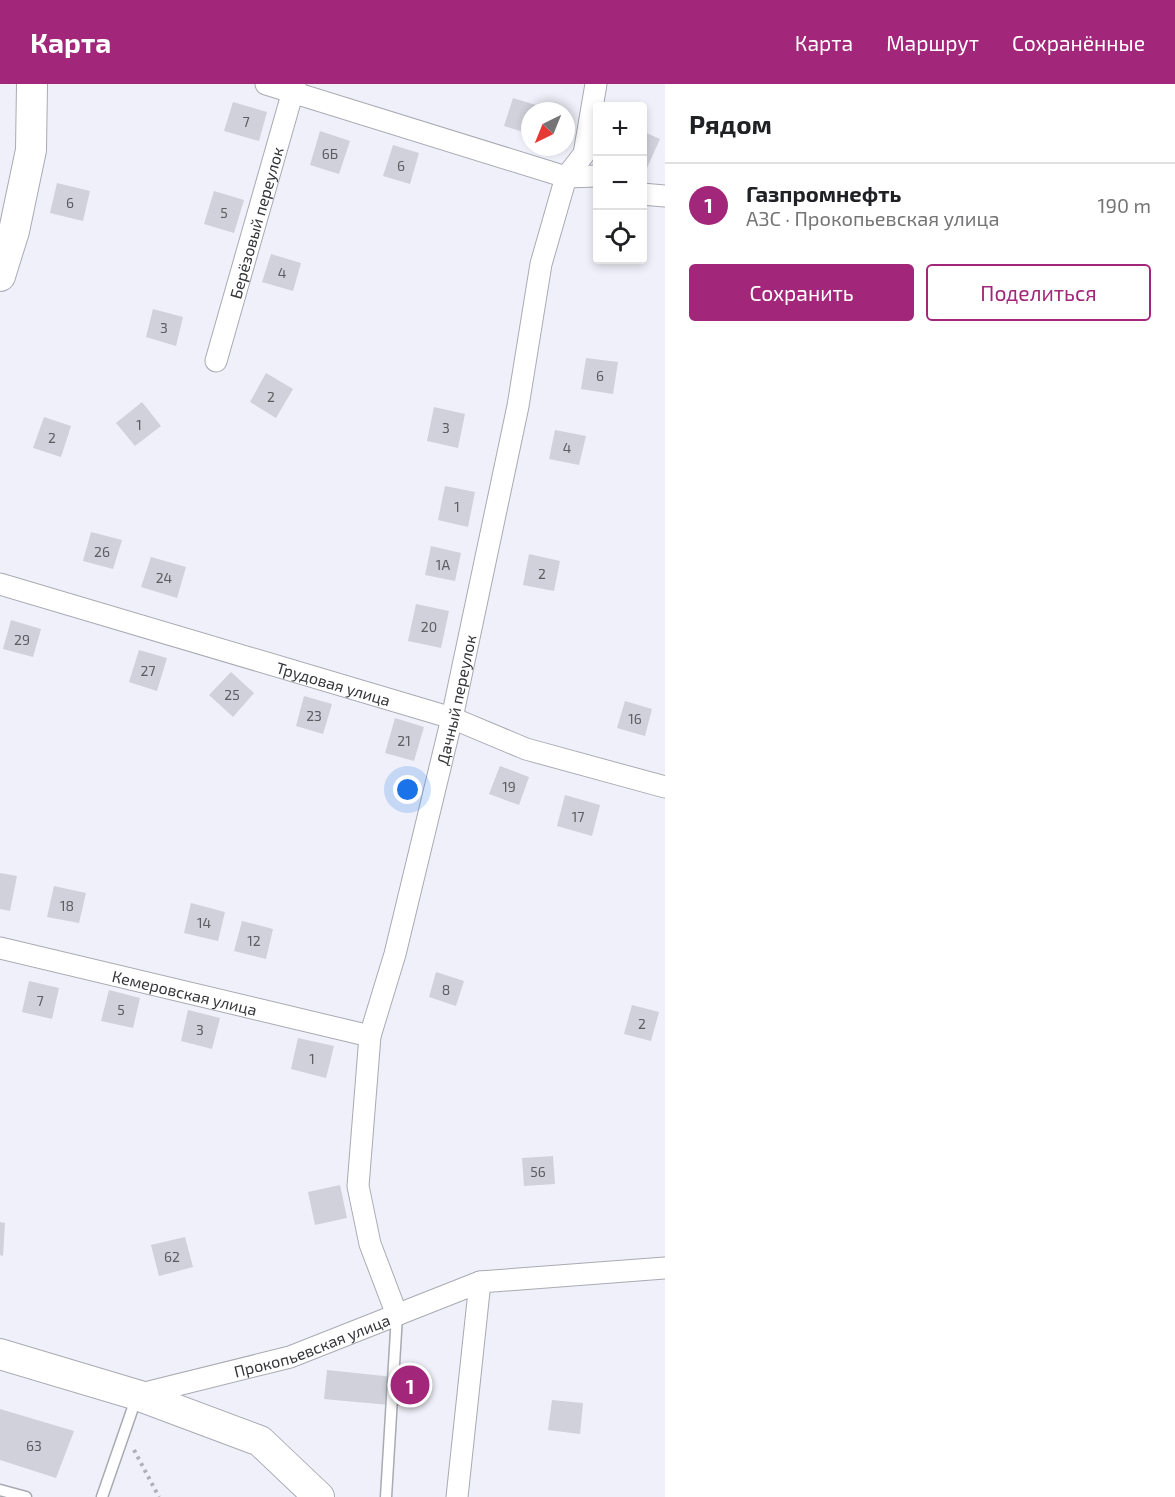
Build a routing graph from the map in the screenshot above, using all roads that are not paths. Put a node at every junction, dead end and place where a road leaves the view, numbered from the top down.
1 (32, 84) edge
2 (266, 84) edge
3 (596, 84) edge
4 (293, 89) edge
5 (593, 176) edge
6 (566, 177) junction
7 (647, 194) edge
8 (665, 196) edge
9 (0, 276) edge
10 (216, 361) dead end
11 (0, 584) edge
12 (452, 718) junction
13 (665, 787) edge
14 (0, 948) edge
15 (370, 1036) junction
16 (665, 1269) edge
17 (480, 1282) junction
18 (397, 1315) junction
19 (0, 1354) edge
20 (137, 1395) junction
21 (0, 1490) edge
22 (26, 1497) edge
23 (102, 1497) edge
24 (319, 1497) edge
25 (386, 1497) edge
26 (457, 1497) edge

1 - 9 main road
2 - 4 street
3 - 6 street, Дачный переулок
4 - 6 street
4 - 10 street, Берёзовый переулок
5 - 6 street
6 - 12 street, Дачный переулок
7 - 8 street
11 - 12 street, Трудовая улица
12 - 13 street, Трудовая улица
12 - 15 street, Дачный переулок
14 - 15 street, Кемеровская улица
15 - 18 street, Дачный переулок
16 - 17 street, Прокопьевская улица
17 - 18 street, Прокопьевская улица
17 - 26 street
18 - 20 street, Прокопьевская улица
18 - 25 lane
19 - 20 main road
20 - 23 lane
20 - 24 main road
21 - 22 lane

